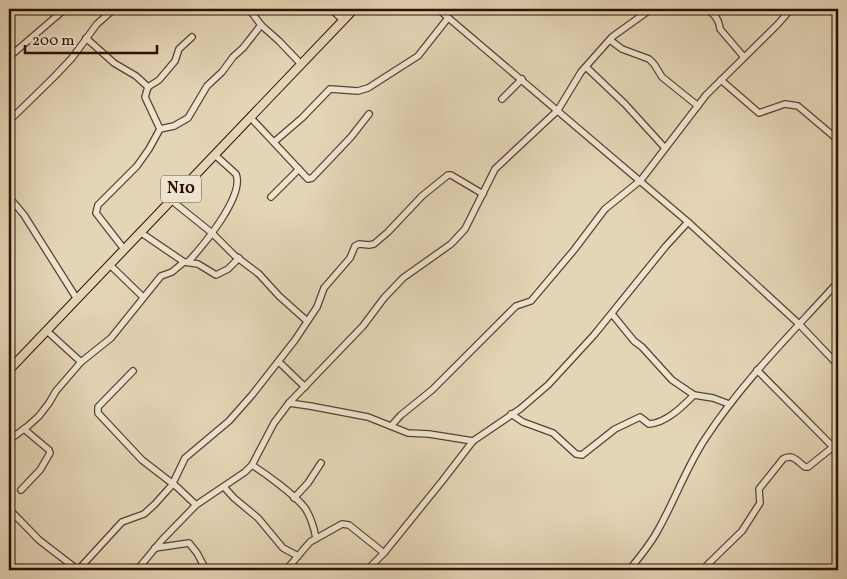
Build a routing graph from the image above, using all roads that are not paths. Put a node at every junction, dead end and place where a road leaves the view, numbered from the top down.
1 (65, 9) edge
2 (114, 9) edge
3 (249, 9) edge
4 (331, 9) edge
5 (354, 9) edge
6 (438, 9) edge
7 (651, 9) edge
8 (706, 9) edge
9 (790, 9) edge
10 (448, 18) junction
11 (343, 20) junction
12 (261, 26) junction
13 (192, 37) dead end
14 (86, 38) junction
15 (610, 40) junction
16 (744, 56) junction
17 (9, 57) edge
18 (301, 64) junction
19 (586, 66) junction
20 (522, 79) junction
21 (721, 80) junction
22 (148, 87) junction
23 (502, 99) dead end
24 (698, 106) junction
25 (558, 110) junction
26 (369, 114) dead end
27 (250, 118) junction
28 (9, 121) edge
29 (160, 129) junction
30 (838, 140) edge
31 (274, 142) junction
32 (665, 148) junction
33 (215, 155) junction
34 (299, 169) junction
35 (641, 180) junction
36 (483, 194) junction
37 (9, 197) edge
38 (271, 197) dead end
39 (171, 200) junction
40 (688, 222) junction
41 (140, 232) junction
42 (212, 233) junction
43 (124, 249) junction
44 (238, 258) junction
45 (186, 262) junction
46 (110, 264) junction
47 (838, 282) edge
48 (143, 297) junction
49 (77, 299) junction
50 (612, 314) junction
51 (307, 321) junction
52 (799, 324) junction
53 (47, 331) junction
54 (837, 360) edge
55 (81, 362) junction
56 (279, 362) junction
57 (9, 370) edge
58 (758, 370) junction
59 (133, 371) dead end
60 (305, 387) junction
61 (694, 395) junction
62 (289, 403) junction
63 (729, 404) junction
64 (511, 414) junction
65 (391, 426) junction
66 (24, 429) junction
67 (9, 440) edge
68 (473, 441) junction
69 (833, 447) junction
70 (838, 452) edge
71 (321, 463) dead end
72 (252, 466) junction
73 (172, 484) junction
74 (224, 487) junction
75 (21, 490) dead end
76 (294, 498) junction
77 (196, 506) junction
78 (9, 508) edge
79 (316, 538) junction
80 (155, 548) junction
81 (384, 553) junction
82 (298, 556) junction
83 (75, 569) edge
84 (137, 570) edge
85 (206, 570) edge
86 (286, 570) edge
87 (367, 570) edge
88 (629, 570) edge
89 (702, 570) edge

1 - 17 street
2 - 14 street
3 - 12 street
4 - 11 street
5 - 11 main road, N10
6 - 10 street
7 - 15 street
8 - 16 street
9 - 16 street
10 - 20 street
10 - 31 street
11 - 18 main road, N10
12 - 18 street
12 - 29 street
13 - 22 street
14 - 22 street
14 - 28 street
15 - 19 street
15 - 24 street
16 - 21 street
18 - 27 main road, N10
19 - 25 street
19 - 32 street
20 - 23 street
20 - 25 street
21 - 24 street
21 - 30 street
22 - 29 street
24 - 32 street
25 - 35 street
25 - 36 street
26 - 34 street
27 - 31 street
27 - 33 main road, N10
29 - 43 street
31 - 34 street
32 - 35 street
33 - 39 main road, N10
33 - 42 street
34 - 38 street
35 - 40 street
35 - 65 street
36 - 51 street
36 - 60 street
37 - 49 street
39 - 41 main road, N10
39 - 42 street
40 - 50 street
40 - 52 street
41 - 43 main road, N10
41 - 45 street
42 - 44 street
42 - 45 street
43 - 46 main road, N10
44 - 45 street
44 - 51 street
45 - 48 street
46 - 48 street
46 - 49 main road, N10
47 - 52 street
48 - 55 street
49 - 53 main road, N10
50 - 61 street
50 - 64 street
51 - 56 street
52 - 54 street
52 - 58 street
53 - 55 street
53 - 57 main road, N10
55 - 66 street
56 - 60 street
56 - 73 street
58 - 63 street
58 - 69 street
59 - 73 street
60 - 62 street
61 - 63 street
61 - 64 street
62 - 65 street
62 - 72 street
63 - 88 street
64 - 68 street
65 - 68 street
66 - 67 street
66 - 75 street
68 - 81 street
69 - 70 street
69 - 89 street
71 - 76 street
72 - 74 street
72 - 76 street
73 - 77 street
73 - 83 street
74 - 77 street
74 - 82 street
76 - 79 street
77 - 80 street
78 - 83 street
79 - 81 street
79 - 82 street
80 - 84 street
80 - 85 street
81 - 87 street
82 - 86 street

